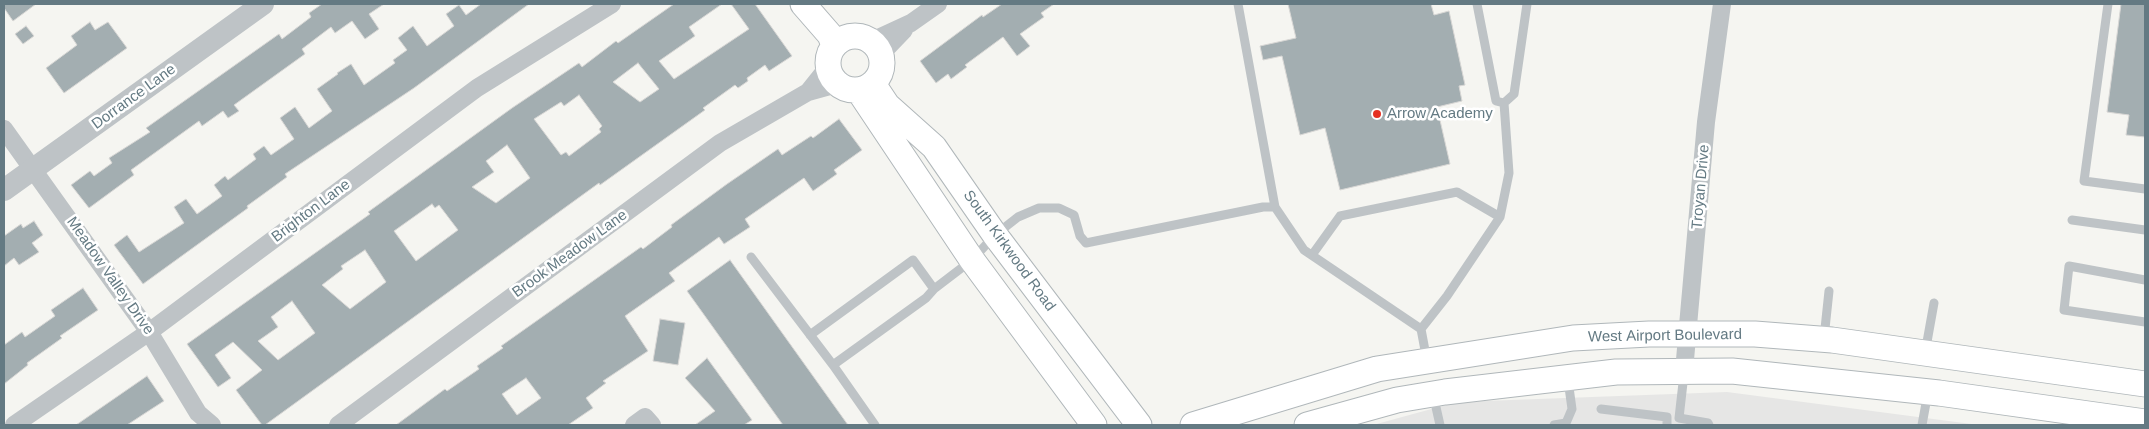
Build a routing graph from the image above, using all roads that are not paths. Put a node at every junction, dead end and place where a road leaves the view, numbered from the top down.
1 (263, 4) edge
2 (612, 4) edge
3 (803, 4) edge
4 (820, 4) edge
5 (938, 4) edge
6 (1238, 4) edge
7 (1477, 4) edge
8 (1527, 4) edge
9 (1718, 4) edge
10 (2108, 4) edge
11 (854, 63) junction
12 (1504, 103) junction
13 (4, 129) edge
14 (35, 169) junction
15 (2145, 189) edge
16 (4, 190) edge
17 (1275, 207) junction
18 (1500, 217) junction
19 (2072, 220) dead end
20 (2145, 230) edge
21 (994, 235) junction
22 (1312, 256) junction
23 (751, 257) dead end
24 (972, 260) junction
25 (2145, 280) edge
26 (934, 289) junction
27 (1829, 291) dead end
28 (1934, 303) dead end
29 (2145, 322) edge
30 (1422, 329) junction
31 (149, 332) junction
32 (1686, 333) junction
33 (810, 335) junction
34 (1824, 339) junction
35 (1930, 354) junction
36 (1427, 361) junction
37 (833, 365) junction
38 (1684, 371) junction
39 (1568, 377) junction
40 (2145, 384) edge
41 (1928, 392) junction
42 (1433, 394) junction
43 (1601, 409) dead end
44 (1679, 418) junction
45 (1336, 421) edge
46 (1667, 421) edge
47 (2145, 422) edge
48 (14, 425) edge
49 (212, 425) edge
50 (338, 425) edge
51 (634, 425) edge
52 (652, 425) edge
53 (875, 425) edge
54 (1094, 425) edge
55 (1139, 425) edge
56 (1193, 425) edge
57 (1307, 425) edge
58 (1440, 425) edge
59 (1554, 425) edge
60 (1709, 425) edge
61 (1922, 425) edge

1 - 14 street, Dorrance Lane
2 - 31 street, Brighton Lane
3 - 11 main road, South Kirkwood Road
4 - 11 main road, South Kirkwood Road
5 - 11 street, Brook Meadow Lane
6 - 17 lane
7 - 12 lane
8 - 12 lane
9 - 32 street, Troyan Drive
10 - 15 lane
11 - 21 main road, South Kirkwood Road
11 - 24 main road, South Kirkwood Road
11 - 50 street, Brook Meadow Lane
12 - 18 lane
13 - 14 street, Meadow Valley Drive
14 - 16 street, Dorrance Lane
14 - 31 street, Meadow Valley Drive
17 - 21 lane
17 - 22 lane
18 - 22 lane
18 - 30 lane
19 - 20 lane
21 - 24 lane
21 - 55 main road, South Kirkwood Road
22 - 30 lane
23 - 33 lane
24 - 26 lane
24 - 54 main road, South Kirkwood Road
25 - 29 lane
26 - 33 lane
26 - 37 lane
27 - 34 lane
28 - 35 lane
30 - 36 lane
31 - 48 street, Brighton Lane
31 - 49 street, Meadow Valley Drive
32 - 34 main road, West Airport Boulevard
32 - 36 main road, West Airport Boulevard
32 - 38 street, Troyan Drive
33 - 37 lane
34 - 35 main road, West Airport Boulevard
35 - 40 main road, West Airport Boulevard
35 - 41 main road
36 - 42 main road
36 - 56 main road, West Airport Boulevard
37 - 53 lane
38 - 39 main road
38 - 41 main road
38 - 44 lane
39 - 42 main road
39 - 59 lane
41 - 47 main road
41 - 61 lane
42 - 45 main road
42 - 58 lane
43 - 46 lane
44 - 46 lane
44 - 60 lane
45 - 57 main road
51 - 52 street

